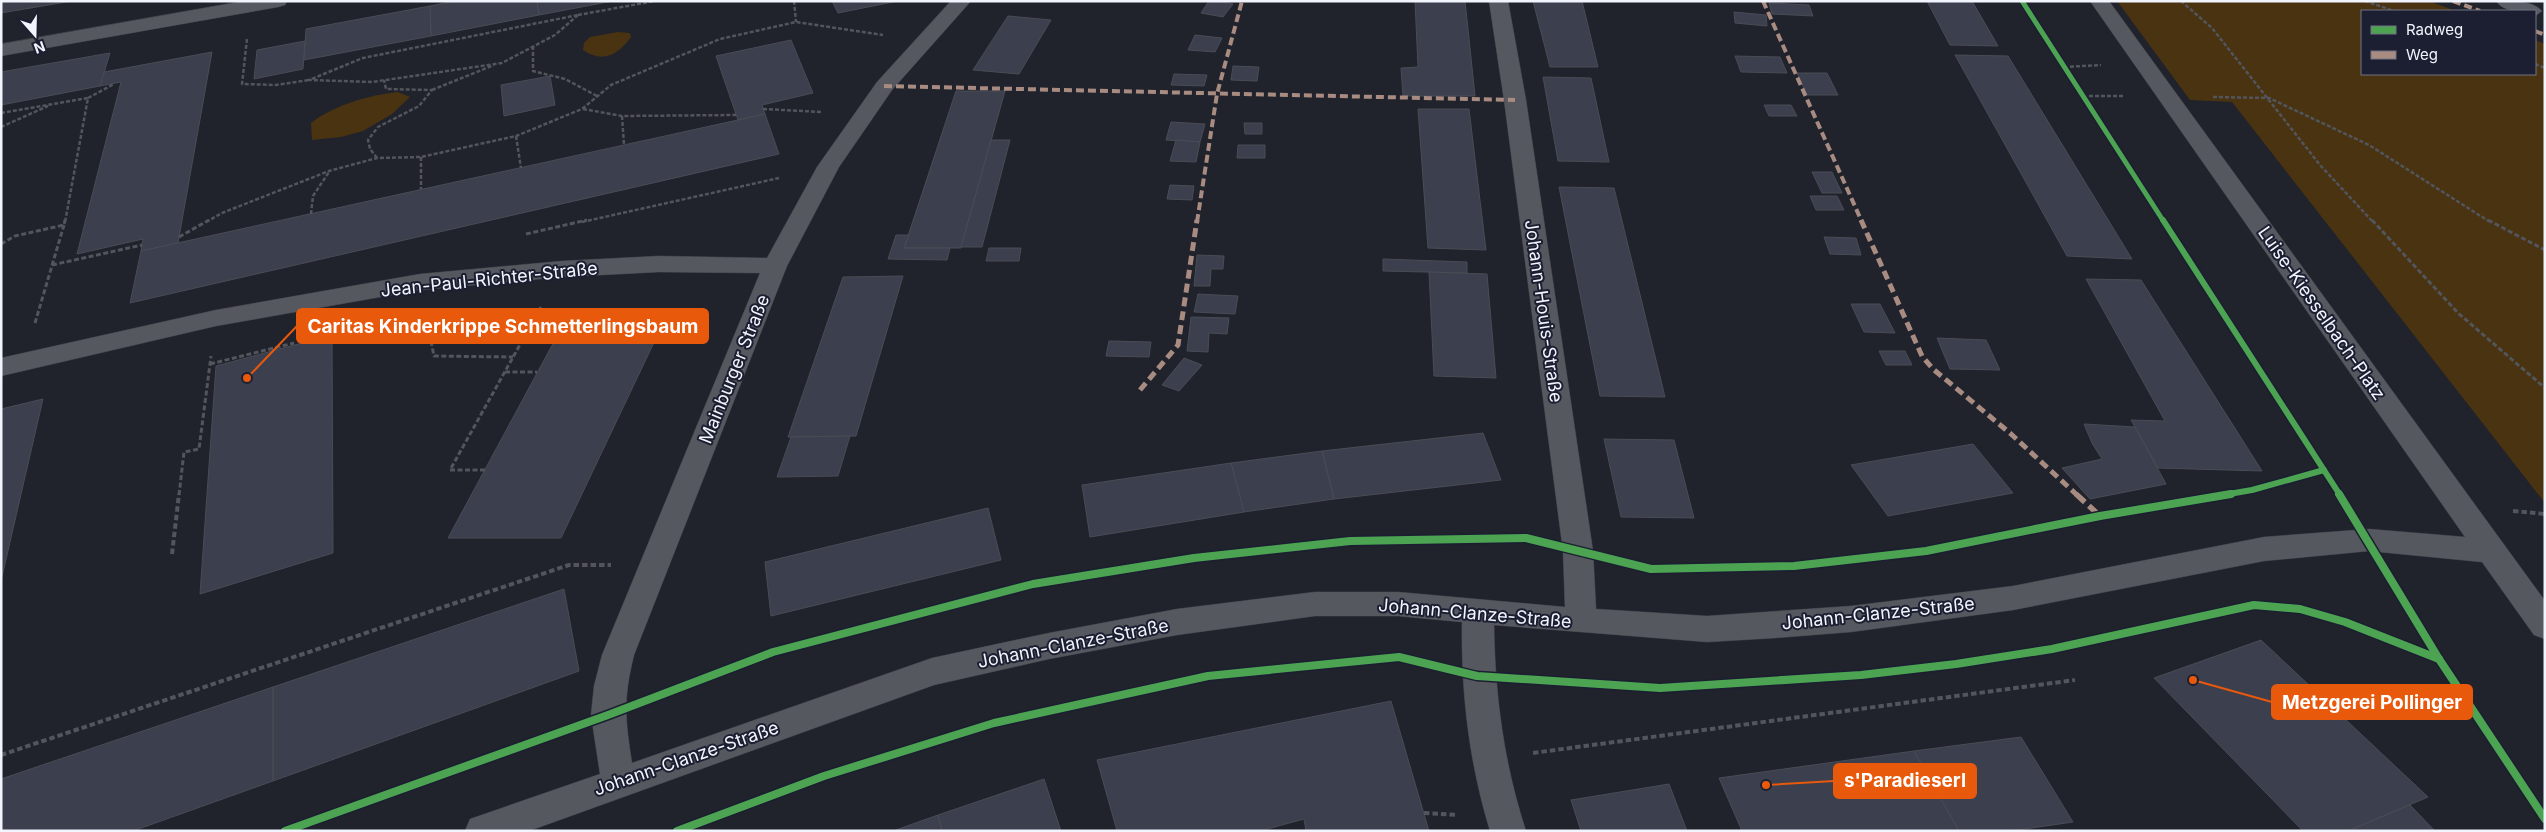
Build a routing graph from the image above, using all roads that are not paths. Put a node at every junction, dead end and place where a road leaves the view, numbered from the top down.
1 (278, 1) edge
2 (962, 1) edge
3 (1498, 1) edge
4 (2099, 1) edge
5 (2505, 1) edge
6 (2528, 10) edge
7 (1, 50) edge
8 (775, 266) junction
9 (12, 365) edge
10 (2492, 551) junction
11 (1478, 612) junction
12 (1581, 621) junction
13 (2545, 626) edge
14 (618, 781) junction
15 (490, 830) edge
16 (1508, 831) edge

1 - 7 street
2 - 8 street, Mainburger Straße
3 - 12 street, Johann-Houis-Straße
4 - 10 street, Luise-Kiesselbach-Platz
5 - 6 highway
8 - 9 street, Jean-Paul-Richter-Straße
8 - 14 street, Mainburger Straße
10 - 12 street, Johann-Clanze-Straße
10 - 13 street, Luise-Kiesselbach-Platz
11 - 12 street, Johann-Clanze-Straße
11 - 14 street, Johann-Clanze-Straße
11 - 16 street
14 - 15 street, Johann-Clanze-Straße

